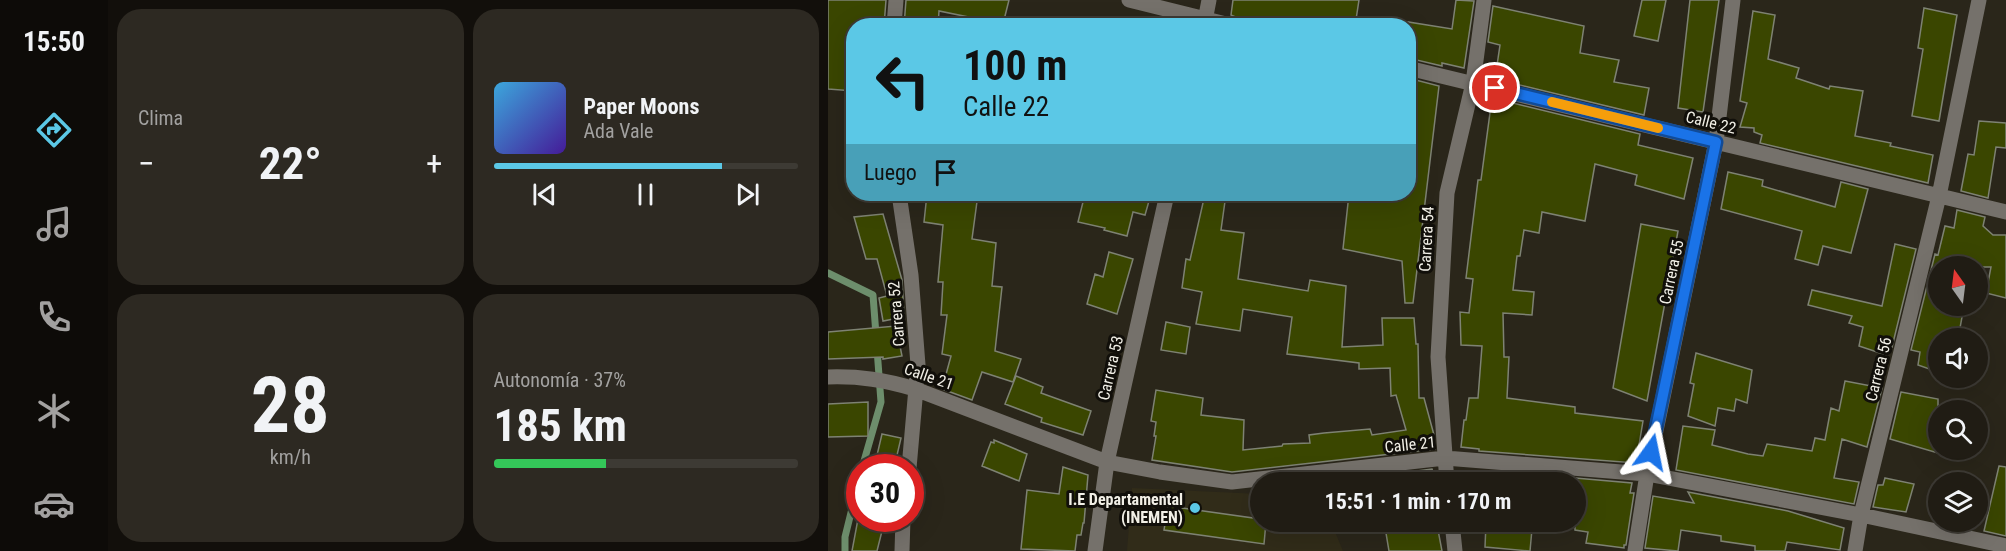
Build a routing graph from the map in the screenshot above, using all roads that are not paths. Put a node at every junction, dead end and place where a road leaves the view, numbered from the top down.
1 (896, 0) edge
2 (1129, 0) edge
3 (1209, 0) edge
4 (1484, 0) edge
5 (1733, 0) edge
6 (1979, 0) edge
7 (895, 18) edge
8 (1191, 18) edge
9 (1206, 18) edge
10 (1416, 70) edge
11 (1473, 83) junction
12 (1716, 142) junction
13 (1939, 196) junction
14 (900, 201) edge
15 (1165, 201) edge
16 (2006, 212) edge
17 (828, 377) edge
18 (915, 389) junction
19 (910, 454) edge
20 (1445, 458) junction
21 (1107, 462) junction
22 (1447, 472) edge
23 (1647, 474) junction
24 (1861, 515) junction
25 (903, 532) edge
26 (1453, 532) edge
27 (2006, 546) edge
28 (902, 551) edge
29 (1095, 551) edge
30 (1455, 551) edge
31 (1635, 551) edge
32 (1855, 551) edge

1 - 7 street
2 - 8 street
3 - 9 street
4 - 11 street, Carrera 54
5 - 12 street, Carrera 55
6 - 13 street, Carrera 56
10 - 11 street, Calle 22
11 - 12 street, Calle 22
11 - 20 street, Carrera 54
12 - 13 street, Calle 22
12 - 23 street, Carrera 55
13 - 16 street, Calle 22
13 - 24 street, Carrera 56
14 - 18 street, Carrera 52
15 - 21 street, Carrera 53
17 - 18 street, Calle 21
18 - 19 street, Carrera 52
18 - 21 street, Calle 21
20 - 21 street, Calle 21
20 - 22 street, Carrera 54
20 - 23 street, Calle 21
21 - 29 street, Carrera 53
23 - 24 street, Calle 21
23 - 31 street, Carrera 55
24 - 27 street, Calle 21
24 - 32 street, Carrera 56
25 - 28 street
26 - 30 street

